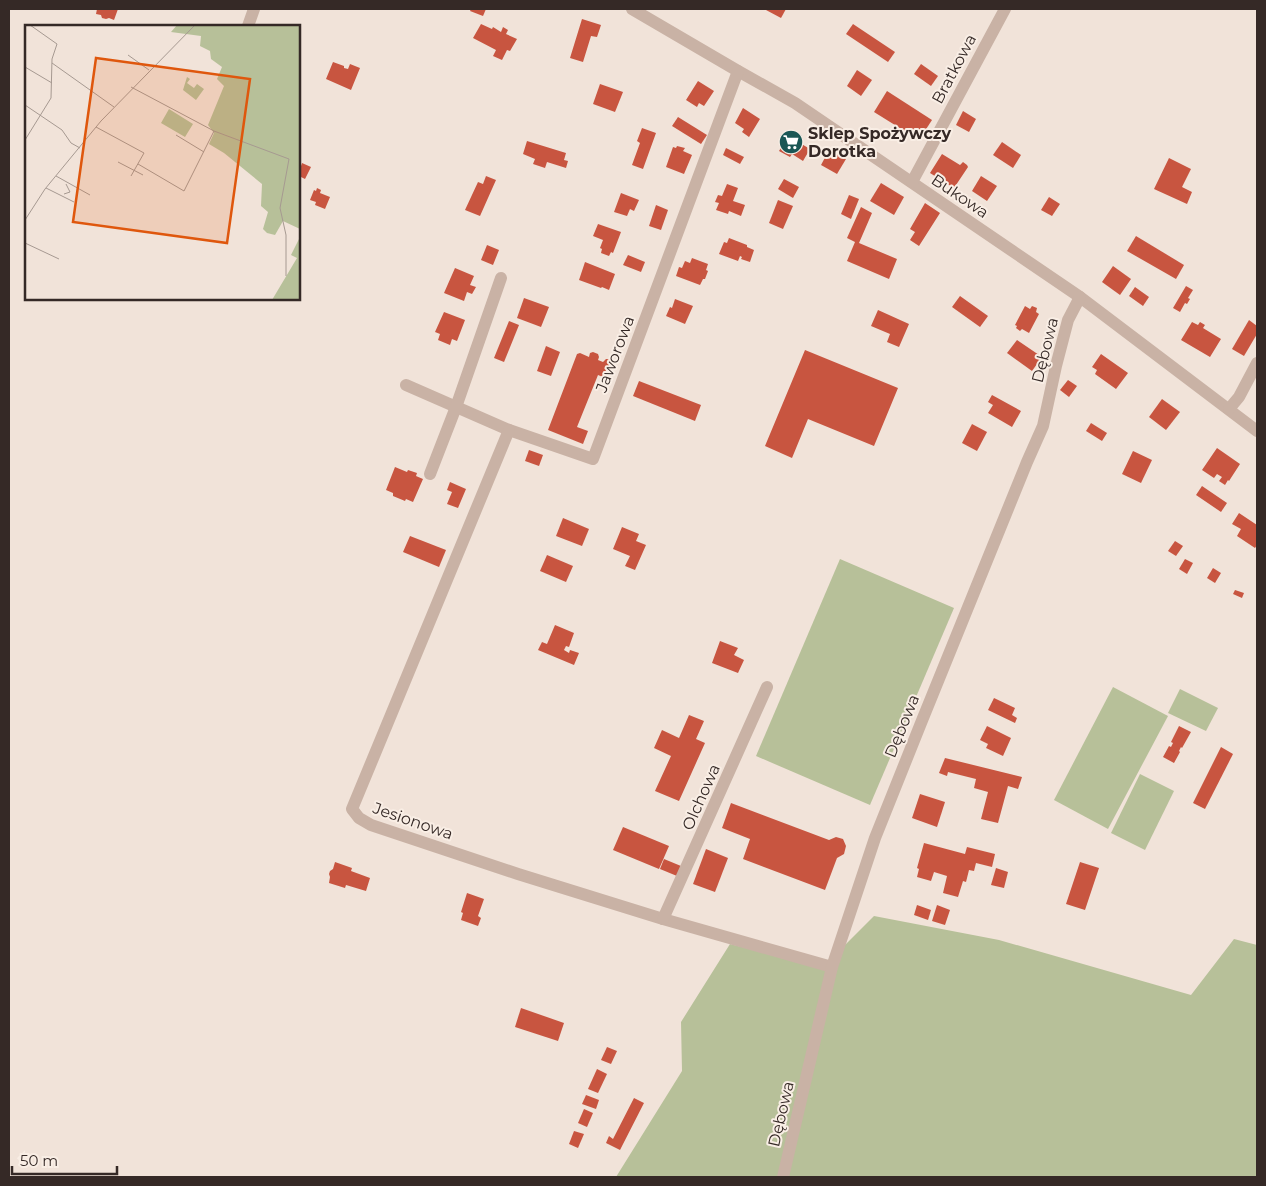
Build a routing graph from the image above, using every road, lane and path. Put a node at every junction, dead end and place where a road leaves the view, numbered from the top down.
1 (254, 9) edge
2 (632, 9) edge
3 (1005, 9) edge
4 (248, 25) edge
5 (738, 71) junction
6 (912, 182) junction
7 (501, 278) dead end
8 (1080, 298) junction
9 (1257, 363) edge
10 (406, 385) dead end
11 (456, 407) junction
12 (1229, 409) junction
13 (509, 430) junction
14 (1257, 431) edge
15 (430, 474) dead end
16 (767, 687) dead end
17 (663, 919) junction
18 (832, 967) junction
19 (783, 1177) edge

1 - 4 street
2 - 5 street, Bukowa
3 - 6 street, Bratkowa
5 - 6 street, Bukowa
5 - 13 street, Jaworowa
6 - 8 street, Bukowa
7 - 11 street
8 - 12 street, Bukowa
8 - 18 street, Dębowa
9 - 12 street
10 - 11 street, Jaworowa
11 - 13 street, Jaworowa
11 - 15 street
12 - 14 street, Bukowa
13 - 17 street, Jesionowa
16 - 17 street, Olchowa
17 - 18 street, Jesionowa
18 - 19 street, Dębowa

